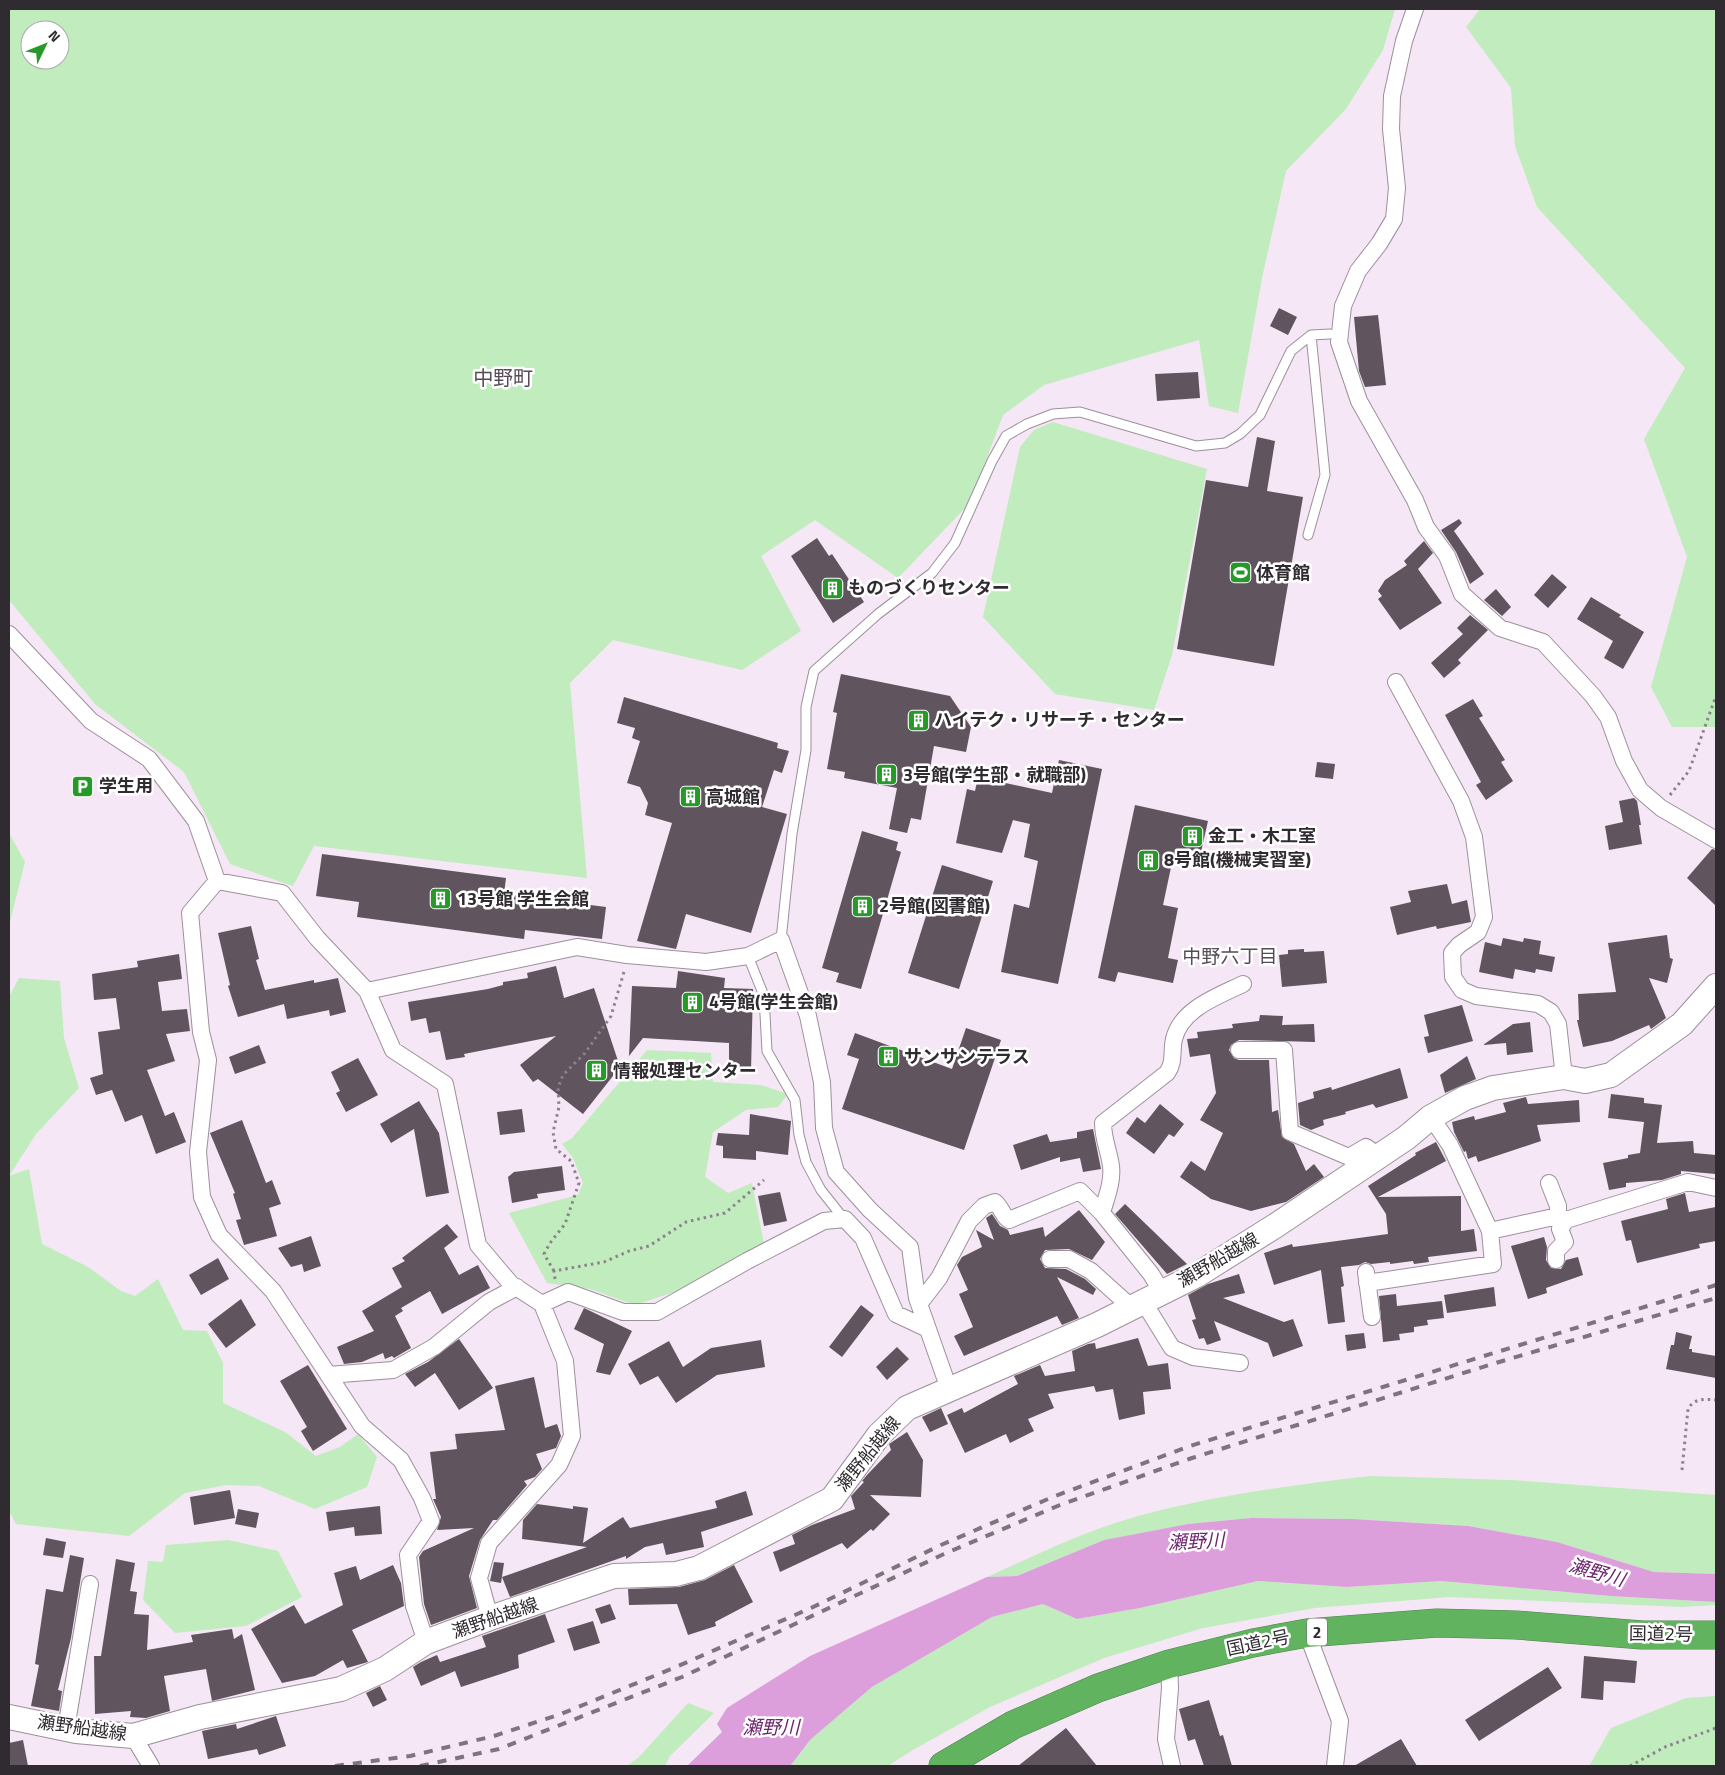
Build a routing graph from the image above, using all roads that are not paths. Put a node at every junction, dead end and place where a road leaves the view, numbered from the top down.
1 (1415, 9) edge
2 (1330, 334) dead end
3 (1311, 335) junction
4 (1308, 535) dead end
5 (9, 634) edge
6 (1396, 682) dead end
7 (1716, 840) edge
8 (217, 881) junction
9 (781, 940) junction
10 (748, 956) junction
11 (1243, 984) dead end
12 (1716, 986) edge
13 (367, 991) junction
14 (1239, 1050) dead end
15 (1564, 1076) junction
16 (1431, 1117) junction
17 (1379, 1156) junction
18 (1549, 1183) dead end
19 (1716, 1188) edge
20 (1102, 1213) junction
21 (1562, 1218) junction
22 (845, 1219) junction
23 (1490, 1231) junction
24 (1050, 1259) dead end
25 (1556, 1260) dead end
26 (517, 1287) junction
27 (1145, 1300) junction
28 (542, 1304) junction
29 (919, 1304) junction
30 (1372, 1316) dead end
31 (928, 1330) junction
32 (1240, 1363) dead end
33 (328, 1375) junction
34 (949, 1389) junction
35 (90, 1584) dead end
36 (490, 1618) junction
37 (1307, 1633) junction
38 (1716, 1635) edge
39 (426, 1642) junction
40 (1169, 1664) junction
41 (9, 1717) edge
42 (66, 1729) junction
43 (133, 1736) junction
44 (151, 1766) edge
45 (943, 1766) edge
46 (1172, 1766) edge
47 (1335, 1766) edge

1 - 7 street
2 - 3 lane
3 - 4 lane
3 - 9 lane
5 - 8 street
6 - 15 street
8 - 13 street
8 - 33 street
9 - 10 street
9 - 29 street
10 - 13 street
10 - 22 lane
11 - 20 street
12 - 15 main road, 瀬野船越線
13 - 26 street
14 - 17 street
15 - 16 main road, 瀬野船越線
16 - 17 main road, 瀬野船越線
16 - 23 street
17 - 27 main road, 瀬野船越線
18 - 21 street
19 - 21 street
20 - 27 street
20 - 29 street
21 - 23 street
21 - 25 street
22 - 28 street
22 - 31 street
23 - 30 street
24 - 27 street
26 - 28 street
26 - 33 street
27 - 32 street
27 - 34 main road, 瀬野船越線
28 - 36 street
29 - 31 street
31 - 34 street
33 - 39 street
34 - 36 main road, 瀬野船越線
35 - 42 street
36 - 39 main road, 瀬野船越線
37 - 38 highway, 国道2号 / 2
37 - 40 highway, 国道2号 / 2
37 - 47 street
39 - 43 main road, 瀬野船越線
40 - 45 highway, 国道2号 / 2
40 - 46 street
41 - 42 main road, 瀬野船越線
42 - 43 main road, 瀬野船越線
43 - 44 street

